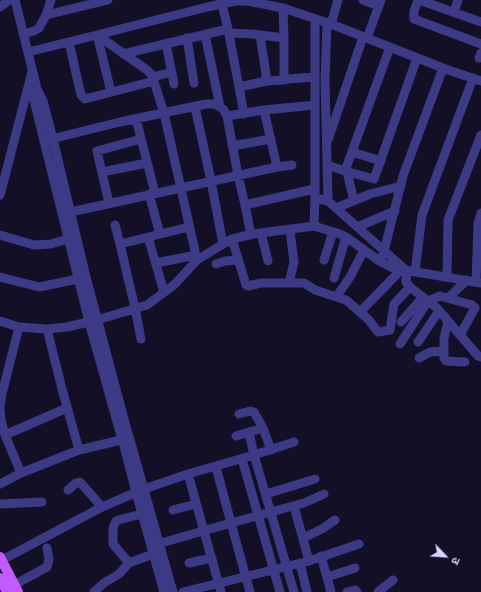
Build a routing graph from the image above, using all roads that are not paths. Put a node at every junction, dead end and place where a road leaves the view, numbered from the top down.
1 (10, 0) edge
2 (15, 0) edge
3 (51, 0) edge
4 (108, 0) edge
5 (236, 0) edge
6 (291, 0) edge
7 (338, 0) edge
8 (363, 0) edge
9 (419, 0) edge
10 (458, 0) edge
11 (90, 2) edge
12 (206, 3) edge
13 (380, 3) edge
14 (222, 4) junction
15 (0, 7) edge
16 (285, 9) junction
17 (454, 12) junction
18 (46, 15) junction
19 (316, 20) junction
20 (481, 22) edge
21 (329, 24) junction
22 (228, 31) junction
23 (24, 34) junction
24 (205, 34) junction
25 (260, 35) junction
26 (98, 36) junction
27 (186, 38) junction
28 (284, 38) junction
29 (365, 38) junction
30 (69, 42) junction
31 (166, 43) junction
32 (481, 44) edge
33 (390, 47) junction
34 (28, 52) junction
35 (123, 54) junction
36 (417, 58) junction
37 (443, 68) junction
38 (32, 71) junction
39 (172, 72) junction
40 (315, 77) junction
41 (153, 79) junction
42 (284, 80) junction
43 (477, 80) edge
44 (267, 81) junction
45 (194, 83) dead end
46 (174, 84) dead end
47 (239, 87) junction
48 (111, 92) junction
49 (315, 105) junction
50 (195, 107) junction
51 (220, 107) junction
52 (264, 110) junction
53 (164, 113) junction
54 (244, 114) junction
55 (227, 116) junction
56 (136, 118) junction
57 (481, 135) edge
58 (141, 139) junction
59 (271, 139) junction
60 (48, 140) junction
61 (232, 146) junction
62 (326, 146) junction
63 (352, 152) junction
64 (0, 154) edge
65 (10, 157) junction
66 (381, 161) junction
67 (147, 163) junction
68 (292, 165) dead end
69 (327, 165) junction
70 (276, 167) junction
71 (346, 171) junction
72 (102, 172) junction
73 (238, 175) junction
74 (374, 179) junction
75 (211, 181) junction
76 (401, 186) junction
77 (181, 187) junction
78 (314, 193) junction
79 (152, 194) junction
80 (370, 194) junction
81 (0, 195) edge
82 (328, 201) junction
83 (354, 201) junction
84 (109, 203) junction
85 (245, 205) junction
86 (336, 208) junction
87 (395, 211) junction
88 (67, 213) junction
89 (481, 213) edge
90 (115, 225) dead end
91 (314, 226) junction
92 (357, 226) junction
93 (189, 227) junction
94 (290, 230) junction
95 (333, 232) junction
96 (261, 233) junction
97 (160, 234) junction
98 (0, 235) edge
99 (251, 235) junction
100 (72, 237) junction
101 (148, 237) junction
102 (346, 238) junction
103 (232, 239) junction
104 (120, 244) junction
105 (222, 244) junction
106 (364, 250) junction
107 (384, 250) junction
108 (196, 258) junction
109 (238, 260) junction
110 (324, 260) dead end
111 (268, 261) dead end
112 (381, 262) junction
113 (156, 263) junction
114 (216, 264) dead end
115 (407, 271) junction
116 (0, 277) edge
117 (447, 277) junction
118 (82, 278) junction
119 (334, 278) dead end
120 (475, 282) edge
121 (289, 283) junction
122 (410, 287) junction
123 (164, 292) junction
124 (337, 296) junction
125 (448, 298) junction
126 (426, 299) junction
127 (135, 308) junction
128 (439, 311) junction
129 (360, 312) junction
130 (0, 321) edge
131 (93, 321) junction
132 (448, 321) junction
133 (401, 322) dead end
134 (19, 327) junction
135 (47, 329) junction
136 (460, 335) junction
137 (141, 339) dead end
138 (418, 342) dead end
139 (400, 344) dead end
140 (444, 351) junction
141 (481, 357) edge
142 (419, 358) dead end
143 (465, 362) dead end
144 (0, 408) edge
145 (67, 408) junction
146 (239, 414) dead end
147 (264, 428) junction
148 (249, 432) junction
149 (5, 435) junction
150 (236, 436) dead end
151 (124, 438) junction
152 (294, 442) dead end
153 (79, 450) junction
154 (272, 450) junction
155 (254, 455) junction
156 (242, 459) junction
157 (216, 467) junction
158 (21, 473) junction
159 (188, 474) junction
160 (315, 479) dead end
161 (0, 484) edge
162 (68, 490) dead end
163 (140, 490) junction
164 (266, 494) junction
165 (324, 494) dead end
166 (42, 502) dead end
167 (0, 504) edge
168 (196, 504) junction
169 (294, 506) junction
170 (102, 507) junction
171 (173, 510) dead end
172 (271, 513) junction
173 (142, 514) junction
174 (258, 516) junction
175 (335, 520) dead end
176 (231, 523) junction
177 (204, 531) junction
178 (303, 538) junction
179 (359, 544) dead end
180 (47, 548) dead end
181 (155, 548) junction
182 (321, 556) junction
183 (212, 558) junction
184 (1, 559) edge
185 (304, 562) junction
186 (129, 563) junction
187 (189, 563) dead end
188 (286, 566) junction
189 (355, 568) dead end
190 (273, 570) junction
191 (246, 576) junction
192 (327, 577) junction
193 (0, 578) edge
194 (393, 580) dead end
195 (220, 588) edge
196 (9, 590) edge
197 (94, 592) edge
198 (164, 592) edge
199 (173, 592) edge
200 (183, 592) edge
201 (250, 592) edge
202 (280, 592) edge
203 (294, 592) edge
204 (307, 592) edge
205 (331, 592) edge
206 (348, 592) edge
207 (358, 592) edge
208 (378, 592) edge

1 - 15 street
2 - 23 street
3 - 18 street
4 - 11 street
5 - 14 street
5 - 16 street
6 - 16 street
7 - 21 street
8 - 13 street
9 - 17 street
9 - 32 street
10 - 17 street
11 - 18 street
12 - 14 street
12 - 26 street
13 - 29 street
14 - 22 street
16 - 19 street
16 - 28 street
17 - 20 street
18 - 23 street
19 - 21 street
19 - 40 street
21 - 29 street
21 - 62 street
22 - 24 street
22 - 25 street
22 - 47 street
23 - 34 street
24 - 27 street
24 - 51 street
25 - 28 street
25 - 44 street
26 - 30 street
26 - 35 street
26 - 48 street
27 - 31 street
27 - 45 street
28 - 42 street
29 - 33 street
29 - 62 street
30 - 34 street
30 - 48 street
31 - 35 street
31 - 39 street
33 - 36 street
33 - 63 street
34 - 38 street
35 - 41 street
36 - 37 street
36 - 66 street
37 - 43 street
37 - 76 street
38 - 60 street
38 - 65 street
39 - 41 street
39 - 46 street
40 - 42 street
40 - 49 street
41 - 48 street
41 - 53 street
42 - 44 street
43 - 115 street
44 - 47 street
47 - 54 street
49 - 52 street
49 - 78 street
50 - 51 street
50 - 53 street
50 - 75 street
51 - 55 street
52 - 54 street
52 - 59 street
53 - 56 street
53 - 77 street
54 - 55 street
55 - 61 street
56 - 58 street
56 - 60 street
57 - 117 street
58 - 67 street
58 - 72 street
59 - 61 street
59 - 70 street
60 - 88 street
61 - 73 street
62 - 69 street
63 - 66 street
63 - 71 street
64 - 65 street
65 - 81 street
66 - 74 street
67 - 72 street
67 - 79 street
68 - 70 street
69 - 71 street
69 - 82 street
70 - 73 street
71 - 74 street
71 - 83 street
72 - 84 street
73 - 75 street
73 - 85 street
74 - 80 street
75 - 77 street
75 - 105 street
76 - 80 street
76 - 87 street
77 - 79 street
77 - 93 street
78 - 82 street
78 - 85 street
78 - 91 street
79 - 84 street
79 - 97 street
80 - 83 street
82 - 86 street
83 - 86 street
84 - 88 street
85 - 99 street
86 - 92 street
87 - 92 street
87 - 107 street
88 - 100 street
89 - 120 street
90 - 104 street
91 - 94 street
91 - 95 street
92 - 107 street
93 - 97 street
93 - 108 street
94 - 96 street
94 - 121 street
95 - 102 street
95 - 110 street
96 - 99 street
96 - 111 street
97 - 101 street
98 - 100 street
99 - 103 street
100 - 118 street
101 - 104 street
101 - 113 street
102 - 106 street
102 - 119 street
103 - 105 street
103 - 109 street
104 - 127 street
105 - 108 street
106 - 112 street
106 - 124 street
107 - 112 street
107 - 115 street
108 - 113 street
108 - 123 street
109 - 114 street
109 - 121 street
112 - 115 street
113 - 123 street
115 - 117 street
115 - 122 street
115 - 129 street
116 - 118 street
117 - 120 street
118 - 131 street
120 - 125 street
121 - 124 street
122 - 126 street
122 - 129 street
123 - 127 street
124 - 129 street
125 - 126 street
125 - 136 street
126 - 128 street
126 - 133 street
126 - 139 street
127 - 131 street
127 - 137 street
128 - 132 street
128 - 138 street
130 - 134 street
131 - 135 street
131 - 151 street
132 - 136 street
132 - 140 street
134 - 135 street
134 - 144 street
135 - 145 street
136 - 141 street
140 - 142 street
140 - 143 street
144 - 149 street
145 - 149 street
145 - 153 street
146 - 147 street
147 - 148 street
147 - 154 street
148 - 150 street
148 - 155 street
149 - 158 street
151 - 153 street
151 - 163 street
152 - 154 street
153 - 158 street
154 - 155 street
155 - 156 street
155 - 164 street
156 - 157 street
156 - 174 street
157 - 159 street
157 - 176 street
158 - 161 street
159 - 163 street
159 - 168 street
160 - 164 street
162 - 170 street
163 - 170 street
163 - 173 street
163 - 181 street
164 - 172 street
165 - 169 street
166 - 167 street
168 - 171 street
168 - 177 street
169 - 172 street
169 - 178 street
170 - 184 street
172 - 174 street
172 - 188 street
173 - 181 street
173 - 186 street
174 - 176 street
174 - 190 street
175 - 178 street
176 - 177 street
176 - 191 street
177 - 181 street
177 - 183 street
178 - 185 street
179 - 182 street
180 - 196 street
181 - 186 street
181 - 198 street
181 - 199 street
182 - 185 street
182 - 192 street
183 - 187 street
183 - 195 street
184 - 196 main road
185 - 188 street
185 - 204 street
186 - 197 street
188 - 190 street
188 - 203 street
189 - 192 street
190 - 191 street
190 - 202 street
191 - 195 street
191 - 201 street
192 - 205 street
193 - 196 main road
194 - 208 street
195 - 200 street
206 - 207 street

